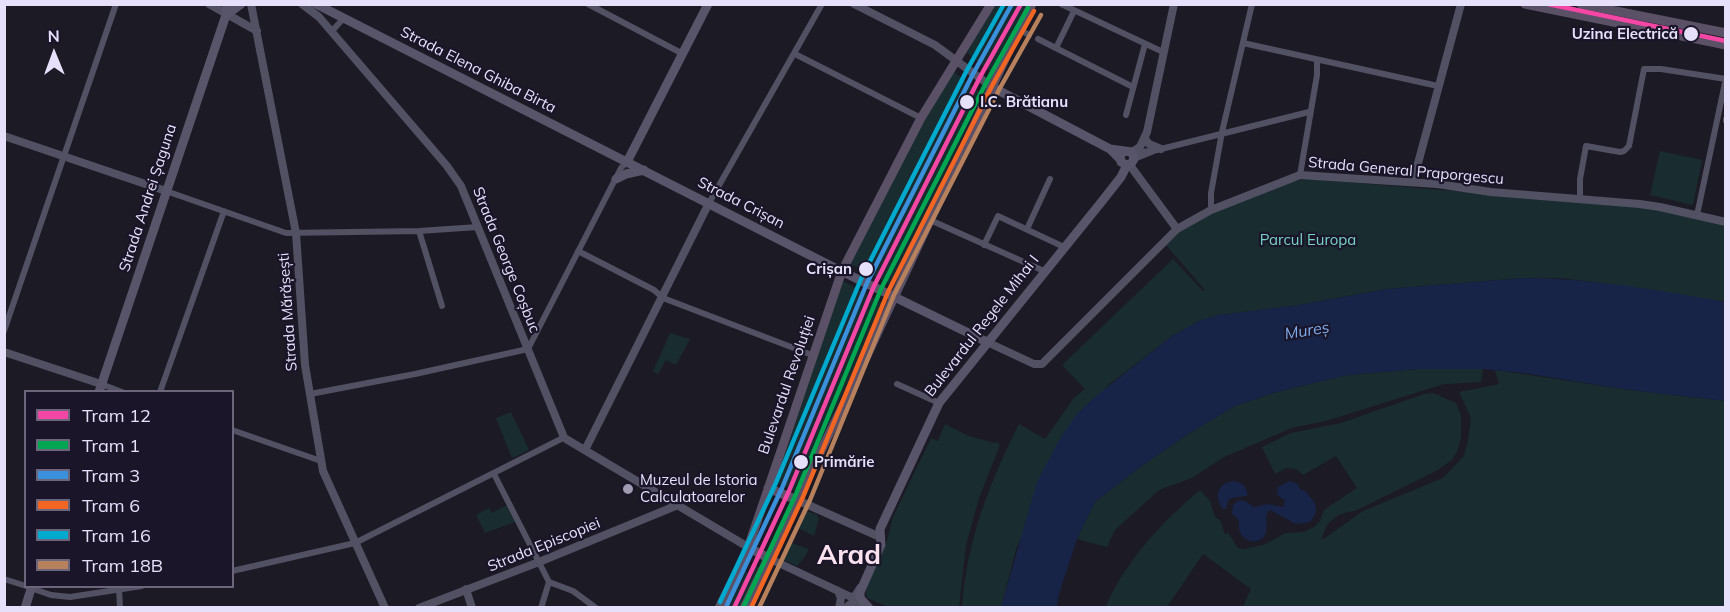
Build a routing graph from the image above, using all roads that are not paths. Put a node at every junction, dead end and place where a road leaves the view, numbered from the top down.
1 (116, 4) edge
2 (209, 4) edge
3 (227, 4) edge
4 (241, 4) edge
5 (251, 4) edge
6 (302, 4) edge
7 (316, 4) edge
8 (588, 4) edge
9 (708, 4) edge
10 (822, 4) edge
11 (854, 4) edge
12 (991, 4) edge
13 (1032, 4) edge
14 (1061, 4) edge
15 (1174, 4) edge
16 (1252, 4) edge
17 (1461, 4) edge
18 (1526, 4) edge
19 (1581, 4) edge
20 (330, 8) edge
21 (1074, 11) junction
22 (226, 15) junction
23 (343, 19) junction
24 (1019, 29) junction
25 (257, 31) junction
26 (332, 31) junction
27 (1725, 33) edge
28 (1029, 35) dead end
29 (1038, 39) dead end
30 (1145, 44) junction
31 (1243, 44) junction
32 (1725, 45) edge
33 (1056, 48) junction
34 (1163, 52) junction
35 (683, 54) junction
36 (795, 54) junction
37 (957, 59) junction
38 (1317, 60) junction
39 (1725, 79) edge
40 (1438, 86) junction
41 (992, 87) junction
42 (1133, 87) junction
43 (1310, 112) junction
44 (1126, 115) dead end
45 (921, 118) junction
46 (1222, 132) junction
47 (4, 136) edge
48 (1145, 139) junction
49 (1159, 149) junction
50 (64, 156) junction
51 (1128, 158) junction
52 (627, 162) junction
53 (644, 170) junction
54 (1300, 175) junction
55 (616, 179) junction
56 (1050, 179) dead end
57 (1415, 182) junction
58 (166, 191) junction
59 (1580, 200) junction
60 (710, 203) junction
61 (1211, 210) junction
62 (224, 211) junction
63 (1697, 215) junction
64 (930, 219) junction
65 (1725, 222) edge
66 (478, 227) junction
67 (1027, 229) junction
68 (1177, 229) junction
69 (419, 231) junction
70 (296, 233) junction
71 (984, 244) junction
72 (1064, 248) junction
73 (578, 251) junction
74 (842, 271) junction
75 (1044, 271) junction
76 (894, 296) junction
77 (663, 297) junction
78 (442, 306) dead end
79 (4, 331) edge
80 (987, 342) junction
81 (528, 349) junction
82 (4, 352) edge
83 (812, 355) junction
84 (897, 384) dead end
85 (100, 388) edge
86 (161, 390) edge
87 (310, 394) junction
88 (939, 403) junction
89 (234, 431) edge
90 (563, 437) junction
91 (585, 450) junction
92 (321, 461) junction
93 (494, 474) junction
94 (768, 488) junction
95 (797, 500) junction
96 (678, 506) junction
97 (880, 537) junction
98 (355, 543) junction
99 (748, 547) junction
100 (768, 558) junction
101 (539, 562) junction
102 (234, 571) edge
103 (4, 579) edge
104 (549, 582) junction
105 (24, 585) edge
106 (861, 587) junction
107 (29, 588) edge
108 (32, 588) edge
109 (119, 588) edge
110 (466, 590) junction
111 (838, 591) junction
112 (25, 608) edge
113 (120, 608) edge
114 (385, 608) edge
115 (419, 608) edge
116 (472, 608) edge
117 (541, 608) edge
118 (596, 608) edge
119 (719, 608) edge
120 (744, 608) edge
121 (839, 608) edge
122 (845, 608) edge
123 (867, 608) edge

1 - 50 street
2 - 22 street
3 - 22 main road, Strada Andrei Șaguna
4 - 22 main road
5 - 25 street, Strada Mărășești
6 - 26 street, Strada George Coșbuc
7 - 20 main road, Strada Elena Ghiba Birta
8 - 35 street
9 - 35 main road
10 - 36 street
11 - 37 street
12 - 37 main road, Bulevardul Revoluției
13 - 24 main road
14 - 21 street
15 - 34 street
16 - 31 street
17 - 40 street
18 - 32 main road
19 - 27 main road
20 - 23 main road, Strada Elena Ghiba Birta
21 - 30 street
21 - 33 street
22 - 25 street
22 - 58 main road, Strada Andrei Șaguna
23 - 26 street
23 - 52 main road, Strada Elena Ghiba Birta
24 - 28 street
24 - 41 main road
25 - 70 street, Strada Mărășești
26 - 66 street, Strada George Coșbuc
29 - 33 street
30 - 34 street
30 - 42 street
31 - 38 street
31 - 46 street
33 - 42 street
34 - 48 street
35 - 52 main road
36 - 45 street
36 - 60 street
37 - 41 street
37 - 45 main road, Bulevardul Revoluției
38 - 40 street
38 - 43 street
39 - 59 street
39 - 63 street
40 - 57 street
41 - 51 main road
41 - 64 main road
42 - 44 street
43 - 46 street
43 - 54 street
45 - 74 main road, Bulevardul Revoluției
46 - 49 street
46 - 61 street
47 - 50 street
48 - 49 street
48 - 51 street
49 - 51 street
50 - 58 street
50 - 79 street
51 - 68 street
51 - 72 main road, Bulevardul Regele Mihai I
52 - 53 main road, Strada Crișan
52 - 55 street
53 - 55 main road
53 - 60 main road, Strada Crișan
54 - 57 street, Strada General Praporgescu
54 - 61 street, Strada General Praporgescu
55 - 73 street
56 - 67 street
57 - 59 street, Strada General Praporgescu
58 - 62 street
58 - 85 main road, Strada Andrei Șaguna
59 - 63 street, Strada General Praporgescu
60 - 74 main road, Strada Crișan
60 - 77 street
61 - 68 street, Strada General Praporgescu
62 - 70 street
62 - 86 street
63 - 65 street, Strada General Praporgescu
64 - 71 street
64 - 76 main road
66 - 69 street
66 - 81 street, Strada George Coșbuc
67 - 71 street
67 - 72 street
68 - 80 street, Strada General Praporgescu
69 - 70 street
69 - 78 street
70 - 87 street, Strada Mărășești
71 - 75 street
72 - 75 main road, Bulevardul Regele Mihai I
73 - 77 street
73 - 81 street
74 - 76 main road
74 - 83 main road, Bulevardul Revoluției
75 - 80 main road, Bulevardul Regele Mihai I
76 - 80 main road
76 - 95 main road
77 - 83 street
77 - 91 street
80 - 88 main road, Bulevardul Regele Mihai I
81 - 87 street
81 - 90 street, Strada George Coșbuc
82 - 85 street
83 - 94 main road, Bulevardul Revoluției
84 - 88 street
87 - 92 street, Strada Mărășești
88 - 97 main road, Bulevardul Regele Mihai I
89 - 92 street
90 - 91 street
90 - 93 street
91 - 96 street
92 - 98 street, Strada Mărășești
93 - 98 street
93 - 101 street
94 - 95 main road
94 - 99 main road, Bulevardul Revoluției
95 - 97 street
95 - 100 main road
96 - 99 street
96 - 101 street, Strada Episcopiei
97 - 106 main road, Bulevardul Regele Mihai I
98 - 102 street
98 - 114 street, Strada Mărășești
99 - 100 main road
99 - 119 main road, Bulevardul Revoluției
100 - 111 street
100 - 120 main road
101 - 104 street
101 - 110 street, Strada Episcopiei
103 - 105 street
104 - 117 street
104 - 118 street
106 - 111 street
106 - 123 main road
107 - 112 main road
108 - 109 street
109 - 113 street
110 - 115 street, Strada Episcopiei
110 - 116 street
111 - 121 street
122 - 123 street

